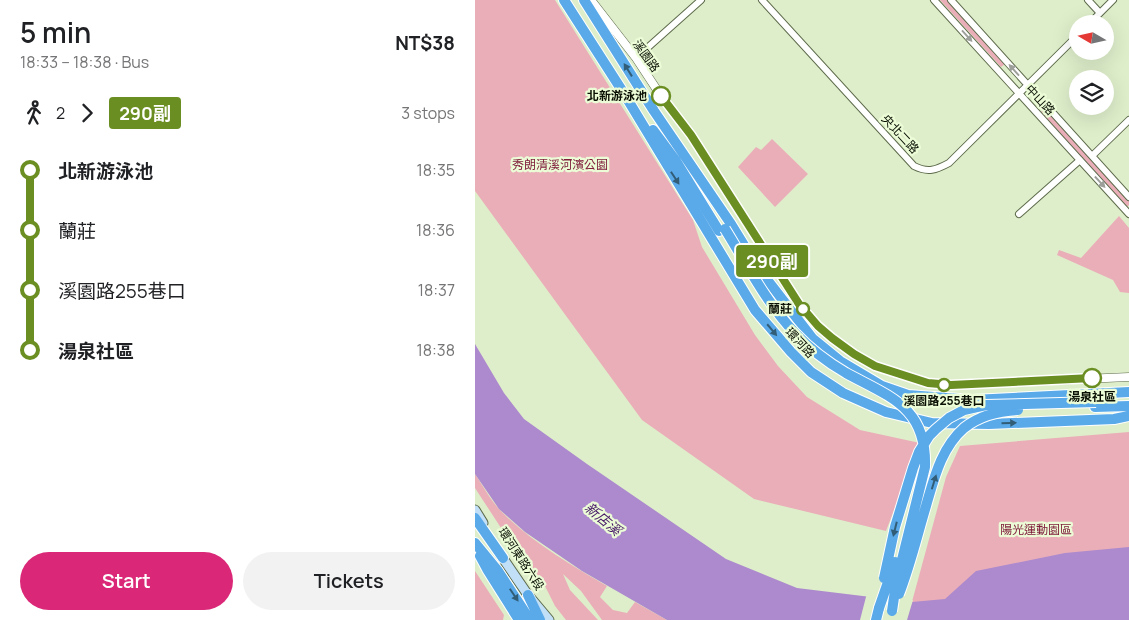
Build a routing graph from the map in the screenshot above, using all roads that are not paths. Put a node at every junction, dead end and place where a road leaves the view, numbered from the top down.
1 (564, 0) edge
2 (583, 0) edge
3 (591, 0) edge
4 (701, 0) edge
5 (762, 0) edge
6 (934, 0) edge
7 (951, 0) edge
8 (1088, 0) edge
9 (1113, 0) edge
10 (1100, 13) joint
11 (1069, 44) edge
12 (636, 58) junction
13 (1028, 86) junction
14 (623, 92) junction
15 (1019, 94) junction
16 (654, 111) junction
17 (1129, 120) edge
18 (1092, 156) junction
19 (1080, 160) junction
20 (1129, 197) edge
21 (1019, 214) dead end
22 (1129, 214) edge
23 (722, 230) junction
24 (1129, 377) edge
25 (1129, 392) edge
26 (1129, 401) edge
27 (1095, 404) junction
28 (1129, 406) edge
29 (1129, 417) edge
30 (475, 510) edge
31 (475, 517) edge
32 (475, 544) edge
33 (475, 556) edge
34 (503, 558) junction
35 (528, 595) junction
36 (879, 608) junction
37 (891, 616) edge
38 (517, 620) edge
39 (530, 620) edge
40 (540, 620) edge
41 (549, 620) edge
42 (876, 620) edge

1 - 14 highway, 環河路
16 -> 2 highway, 環河路
3 - 12 street, 溪園路
4 - 12 street
5 - 15 street, 央北二路
6 -> 15 street, 中山路
13 -> 7 street, 中山路
8 - 10 street
9 - 10 street
11 - 13 street, 央北二路
12 - 24 street, 溪園路
13 - 15 street, 央北二路
13 - 18 street, 中山路
14 - 23 highway
14 -> 29 highway, 環河路
15 - 19 street, 中山路
16 - 23 highway
16 - 25 highway, 環河路
17 - 18 street
18 - 20 street, 中山路
19 - 21 street
19 -> 22 street, 中山路
23 - 36 highway, bridge
23 - 37 highway, bridge
26 - 27 highway
27 - 28 highway
27 -> 36 highway, bridge
37 -> 27 highway, bridge
30 - 34 main road, 環河東路六段
31 - 34 highway
32 - 38 highway
32 -> 39 highway
33 - 38 main road
34 - 35 main road, 環河東路六段
35 - 40 highway
35 - 41 main road, 環河東路六段
36 - 42 highway

